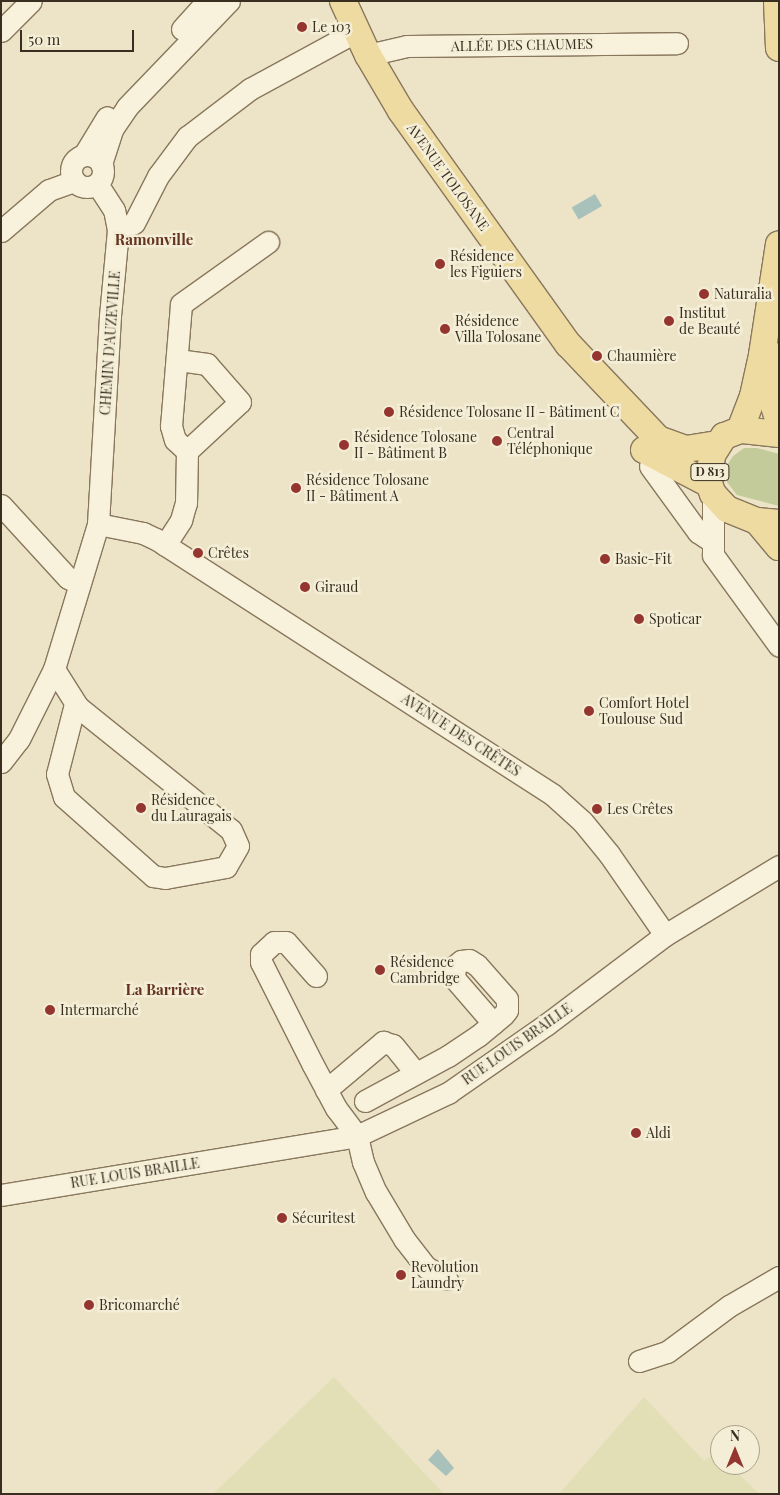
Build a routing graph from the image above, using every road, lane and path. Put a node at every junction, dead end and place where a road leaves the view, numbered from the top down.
1 (31, 1) edge
2 (343, 1) edge
3 (778, 1) edge
4 (219, 3) edge
5 (1, 31) edge
6 (357, 31) junction
7 (677, 43) dead end
8 (779, 48) edge
9 (368, 55) junction
10 (94, 168) junction
11 (118, 230) junction
12 (1, 231) edge
13 (268, 242) dead end
14 (779, 244) edge
15 (779, 263) edge
16 (568, 344) junction
17 (177, 360) junction
18 (779, 422) edge
19 (740, 430) junction
20 (779, 434) edge
21 (716, 444) junction
22 (187, 451) junction
23 (650, 466) dead end
24 (711, 489) junction
25 (1, 505) edge
26 (760, 520) edge
27 (103, 525) junction
28 (713, 542) junction
29 (165, 545) junction
30 (779, 547) edge
31 (720, 563) junction
32 (81, 580) junction
33 (779, 646) edge
34 (54, 669) junction
35 (75, 704) junction
36 (1, 762) edge
37 (779, 866) edge
38 (666, 935) junction
39 (316, 976) dead end
40 (493, 1023) dead end
41 (416, 1074) junction
42 (326, 1090) junction
43 (365, 1101) dead end
44 (357, 1136) junction
45 (1, 1195) edge
46 (779, 1277) edge
47 (447, 1279) dead end
48 (639, 1361) dead end

1 - 5 street
2 - 6 main road, AVENUE TOLOSANE
3 - 8 main road
4 - 10 street
6 - 9 main road, AVENUE TOLOSANE
6 - 11 street
7 - 9 street, ALLÉE DES CHAUMES
9 - 16 main road, AVENUE TOLOSANE
10 - 11 street, CHEMIN D'AUZEVILLE
10 - 12 street
11 - 27 street, CHEMIN D'AUZEVILLE
13 - 17 street
14 - 19 main road
15 - 18 main road
16 - 21 main road, AVENUE TOLOSANE
16 - 24 main road, AVENUE TOLOSANE
17 - 22 street
17 - 22 street
19 - 20 main road
19 - 21 main road, D 813
21 - 24 main road, D 813
22 - 29 street
23 - 28 street
24 - 26 main road, D 813
24 - 28 street
25 - 32 street
26 - 30 main road, D 813
26 - 31 street
27 - 29 street, AVENUE DES CRÊTES
27 - 32 street, CHEMIN D'AUZEVILLE
28 - 31 street
29 - 38 street, AVENUE DES CRÊTES
31 - 33 street
32 - 34 street, CHEMIN D'AUZEVILLE
34 - 35 street
34 - 36 street, CHEMIN D'AUZEVILLE
35 - 35 street
37 - 38 street
38 - 44 street, RUE LOUIS BRAILLE
39 - 42 street
40 - 41 street
41 - 42 street
41 - 43 street
42 - 44 street
44 - 45 street, RUE LOUIS BRAILLE
44 - 47 street
46 - 48 street

